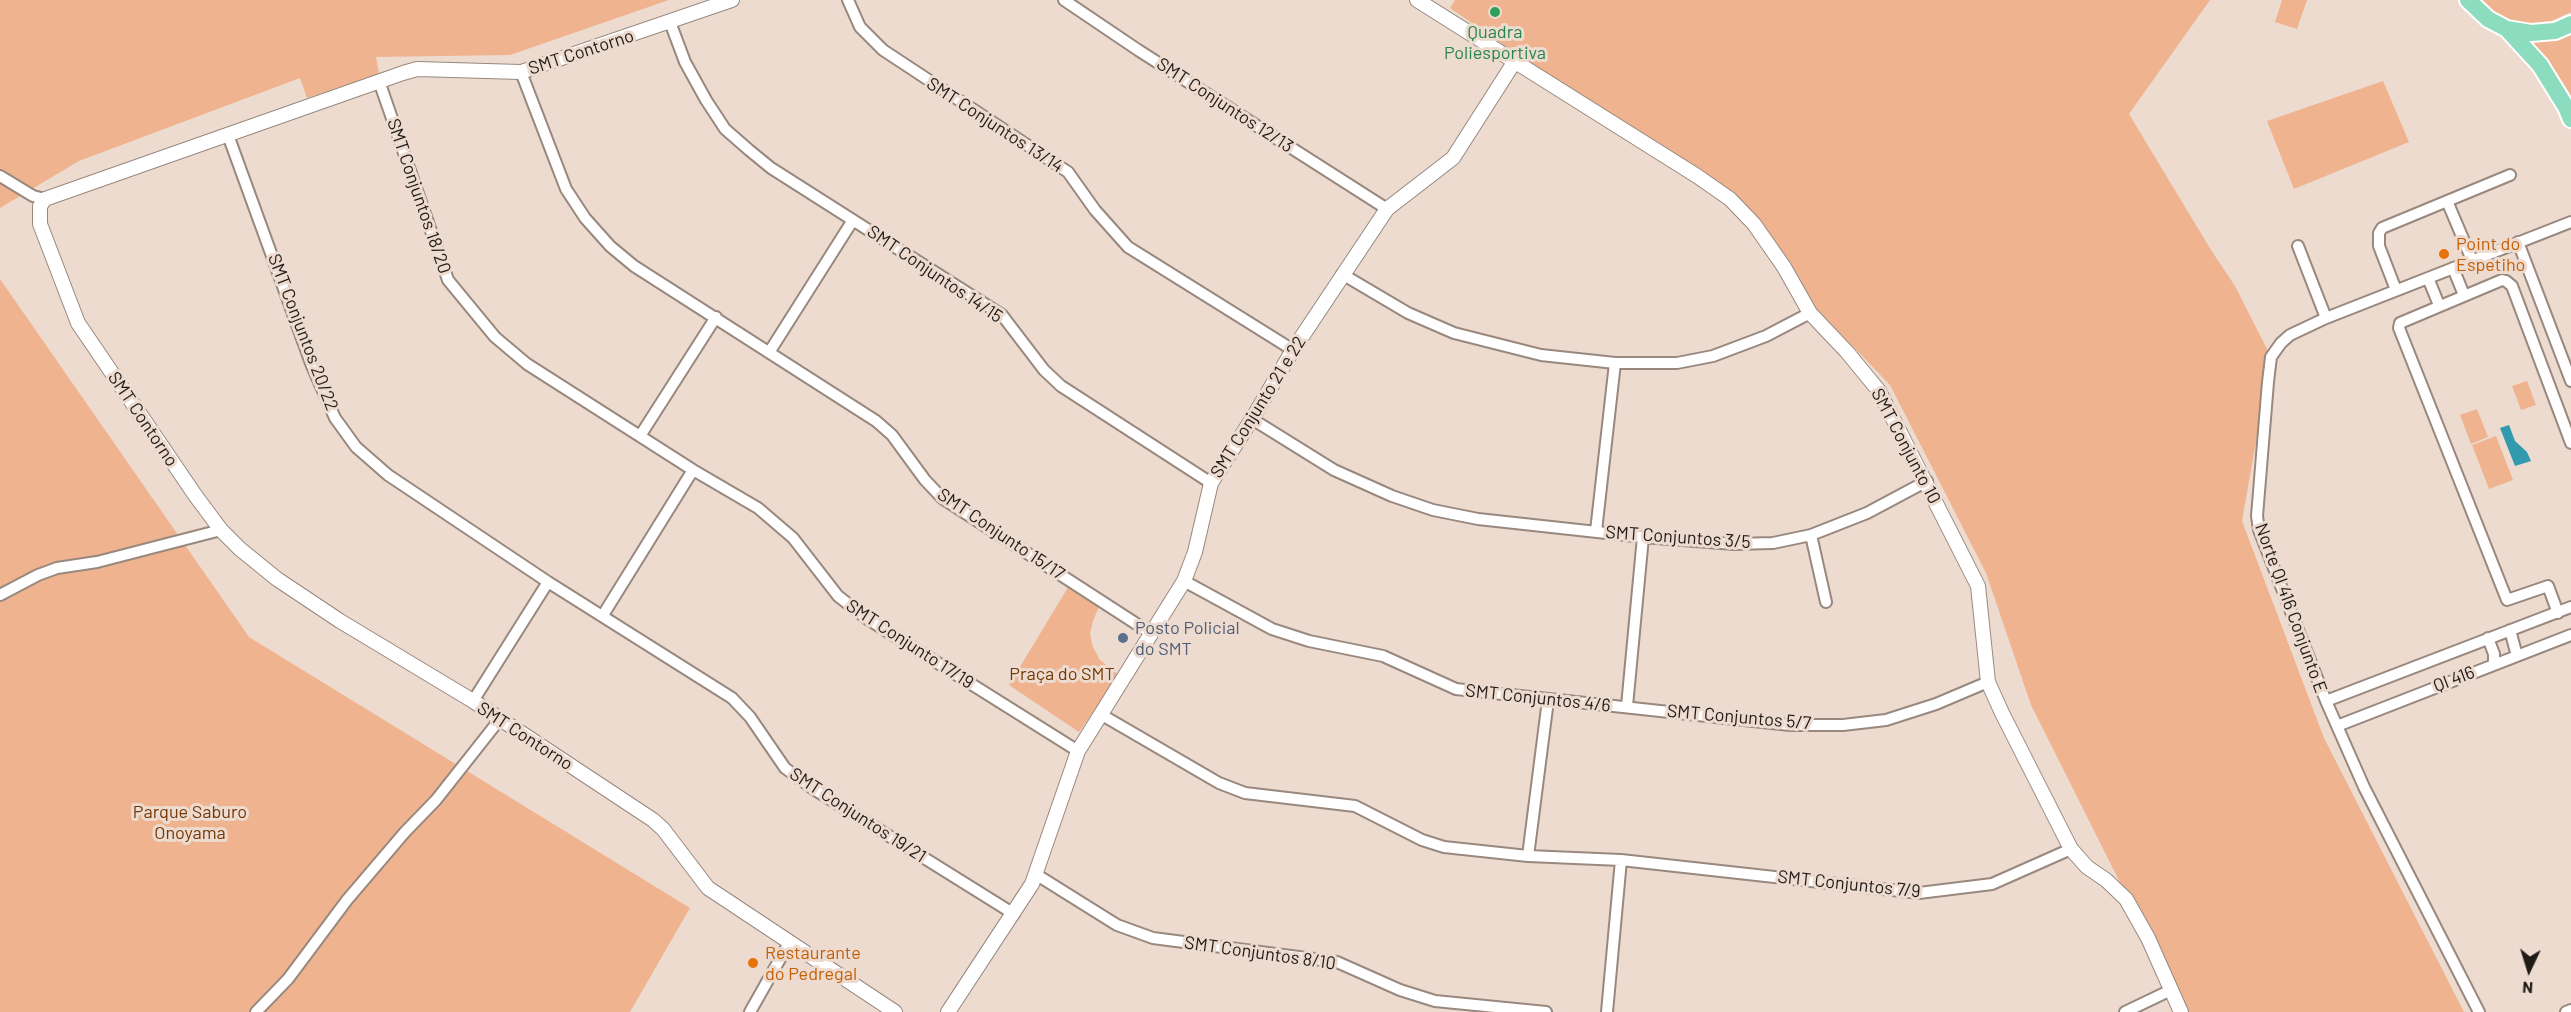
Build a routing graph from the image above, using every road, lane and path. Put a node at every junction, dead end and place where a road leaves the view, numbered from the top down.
1 (732, 0) edge
2 (848, 0) edge
3 (1064, 0) edge
4 (1417, 0) edge
5 (2468, 1) edge
6 (1437, 5) edge
7 (670, 22) junction
8 (2571, 24) edge
9 (2507, 29) junction
10 (1515, 61) junction
11 (521, 72) junction
12 (379, 81) junction
13 (2571, 119) edge
14 (228, 135) junction
15 (2510, 175) dead end
16 (0, 176) edge
17 (45, 199) junction
18 (2447, 201) junction
19 (1387, 209) junction
20 (853, 220) junction
21 (2571, 222) edge
22 (2517, 242) junction
23 (2298, 246) dead end
24 (2472, 260) junction
25 (2453, 268) junction
26 (1342, 274) junction
27 (2428, 278) junction
28 (2396, 290) junction
29 (2464, 295) junction
30 (2439, 305) junction
31 (1810, 313) junction
32 (716, 316) junction
33 (2326, 318) junction
34 (1293, 350) junction
35 (770, 351) junction
36 (1615, 363) junction
37 (2571, 381) edge
38 (1252, 419) junction
39 (640, 436) junction
40 (2571, 443) edge
41 (693, 470) junction
42 (1926, 481) junction
43 (1211, 483) junction
44 (221, 530) junction
45 (1596, 531) junction
46 (1811, 535) junction
47 (1644, 537) junction
48 (1184, 581) junction
49 (549, 582) junction
50 (0, 595) edge
51 (1826, 602) dead end
52 (2571, 607) edge
53 (2558, 613) junction
54 (603, 615) junction
55 (2510, 630) junction
56 (1152, 634) junction
57 (2571, 635) edge
58 (2488, 638) junction
59 (2517, 656) junction
60 (2494, 663) junction
61 (1988, 682) junction
62 (1548, 700) junction
63 (472, 701) junction
64 (2326, 701) junction
65 (1627, 706) junction
66 (1102, 715) junction
67 (500, 720) junction
68 (2337, 726) junction
69 (1078, 751) junction
70 (2071, 849) junction
71 (1528, 856) junction
72 (1621, 860) junction
73 (1037, 875) junction
74 (1014, 914) junction
75 (789, 943) junction
76 (2171, 990) junction
77 (2571, 1010) edge
78 (1529, 1011) edge
79 (256, 1012) edge
80 (750, 1012) edge
81 (895, 1012) edge
82 (948, 1012) edge
83 (1546, 1012) edge
84 (1606, 1012) edge
85 (2125, 1012) edge
86 (2181, 1012) edge
87 (2479, 1012) edge
88 (2566, 1012) edge

1 - 7 street, SMT Contorno
2 - 34 street, SMT Conjuntos 13/14
3 - 19 street, SMT Conjuntos 12/13
4 - 6 street, SMT Conjunto 10
5 - 9 main road
6 - 10 street, SMT Conjunto 10
7 - 11 street, SMT Contorno
7 - 20 street, SMT Conjuntos 14/15
8 - 9 main road
9 - 13 main road
10 - 19 street, SMT Conjunto 21 e 22
10 - 31 street, SMT Conjunto 10
11 - 12 street, SMT Contorno
11 - 32 street, SMT Conjunto 15/17
12 - 14 street, SMT Contorno
12 - 39 street, SMT Conjuntos 18/20
14 - 17 street, SMT Contorno
14 - 49 street, SMT Conjuntos 20/22
15 - 18 street
16 - 17 street
17 - 44 street, SMT Contorno
18 - 24 street
18 - 28 street
19 - 26 street, SMT Conjunto 21 e 22
20 - 35 street
20 - 43 street, SMT Conjuntos 14/15
21 - 22 street, Norte QI 416 Conjunto E
22 - 24 street, Norte QI 416 Conjunto E
22 - 37 street
23 - 33 street
24 - 25 street, Norte QI 416 Conjunto E
25 - 27 street, Norte QI 416 Conjunto E
25 - 29 street
26 - 34 street, SMT Conjunto 21 e 22
26 - 36 street
27 - 28 street, Norte QI 416 Conjunto E
27 - 30 street
28 - 33 street, Norte QI 416 Conjunto E
29 - 30 street
29 - 40 street
30 - 53 street
31 - 36 street
31 - 42 street, SMT Conjunto 10
32 - 35 street, SMT Conjunto 15/17
32 - 39 street
33 - 64 street, Norte QI 416 Conjunto E
34 - 38 street, SMT Conjunto 21 e 22
35 - 56 street, SMT Conjunto 15/17
36 - 45 street
38 - 43 street, SMT Conjunto 21 e 22
38 - 45 street, SMT Conjuntos 3/5
39 - 41 street, SMT Conjunto 17/19
41 - 54 street
41 - 69 street, SMT Conjunto 17/19
42 - 46 street, SMT Conjuntos 3/5
42 - 61 street, SMT Conjunto 10
43 - 48 street, SMT Conjunto 21 e 22
44 - 50 street
44 - 63 street, SMT Contorno
45 - 47 street, SMT Conjuntos 3/5
46 - 47 street, SMT Conjuntos 3/5
46 - 51 street
47 - 65 street
48 - 56 street, SMT Conjunto 21 e 22
48 - 62 street, SMT Conjuntos 4/6
49 - 54 street, SMT Conjuntos 20/22
49 - 63 street
52 - 53 street
53 - 55 street
54 - 74 street, SMT Conjuntos 19/21
55 - 58 street
55 - 59 street
56 - 66 street, SMT Conjunto 21 e 22
57 - 59 street, QI 416
58 - 60 street
58 - 64 street
59 - 60 street, QI 416
60 - 68 street, QI 416
61 - 65 street, SMT Conjuntos 5/7
61 - 70 street, SMT Conjunto 10
62 - 65 street, SMT Conjuntos 4/6
62 - 71 street
63 - 67 street, SMT Contorno
64 - 68 street, Norte QI 416 Conjunto E
66 - 69 street, SMT Conjunto 21 e 22
66 - 71 street, SMT Conjuntos 7/9
67 - 75 street, SMT Contorno
67 - 79 street
68 - 87 street, Norte QI 416 Conjunto E
69 - 73 street, SMT Conjunto 21 e 22
70 - 72 street, SMT Conjuntos 7/9
70 - 76 street, SMT Conjunto 10
71 - 72 street, SMT Conjuntos 7/9
72 - 84 street
73 - 74 street, SMT Conjunto 21 e 22
73 - 78 street, SMT Conjuntos 8/10
74 - 82 street, SMT Conjunto 21 e 22
75 - 80 street
75 - 81 street, SMT Contorno
76 - 85 street
76 - 86 street, SMT Conjunto 10
77 - 88 street
78 - 83 street, SMT Conjuntos 8/10

